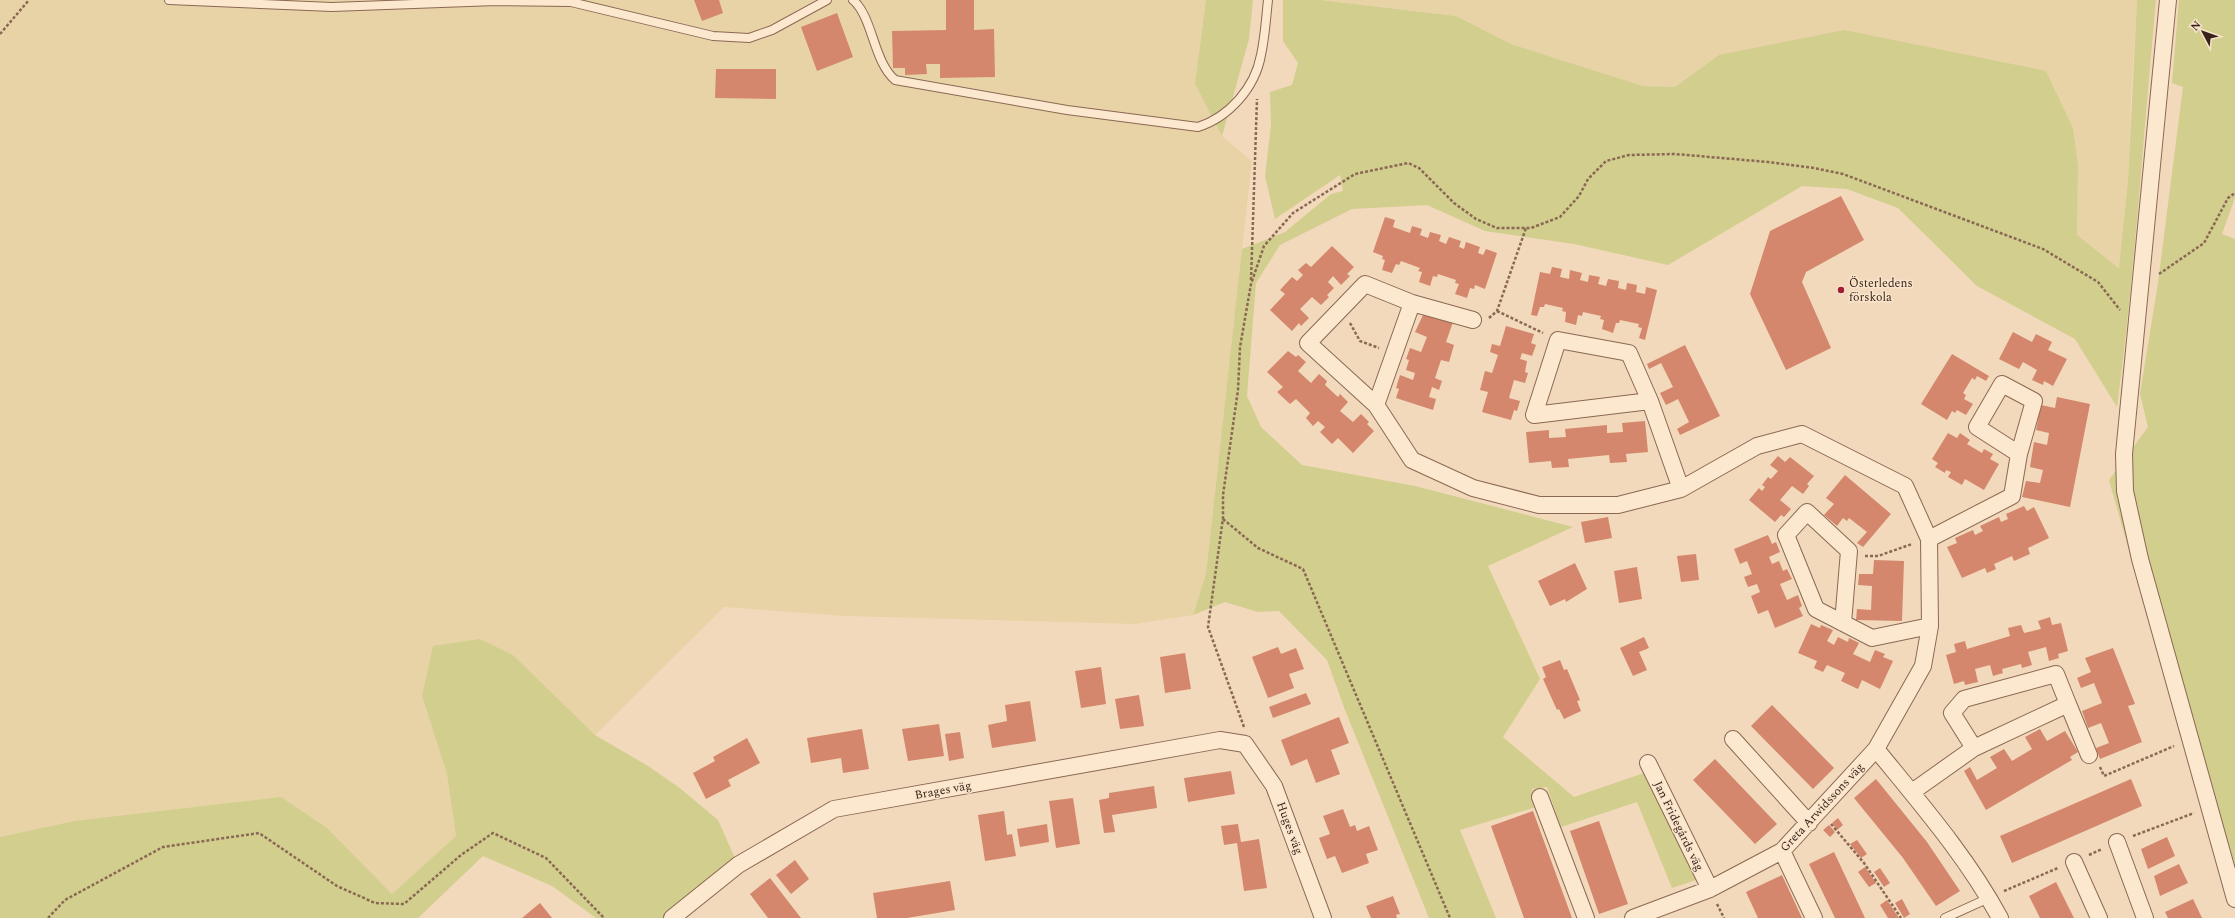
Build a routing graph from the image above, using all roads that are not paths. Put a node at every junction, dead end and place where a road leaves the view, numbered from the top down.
1 (169, 0) edge
2 (827, 0) edge
3 (853, 0) edge
4 (1268, 0) edge
5 (2168, 0) edge
6 (1412, 303) junction
7 (1473, 320) road end
8 (1650, 401) junction
9 (1376, 405) junction
10 (2019, 454) dead end
11 (1681, 489) junction
12 (1929, 539) junction
13 (1843, 622) junction
14 (1930, 626) junction
15 (2068, 704) junction
16 (1733, 739) dead end
17 (1245, 744) joint
18 (1974, 748) junction
19 (1876, 749) junction
20 (2089, 755) road end
21 (1648, 763) dead end
22 (1912, 792) junction
23 (1540, 797) dead end
24 (1809, 823) junction
25 (2117, 842) road end
26 (1782, 851) junction
27 (2074, 862) road end
28 (1710, 889) junction
29 (1989, 898) junction
30 (2235, 899) edge
31 (672, 918) edge
32 (1323, 918) edge
33 (1586, 918) edge
34 (1633, 918) edge
35 (1814, 918) edge
36 (1945, 918) edge
37 (2000, 918) edge
38 (2099, 918) edge
39 (2146, 918) edge

1 - 2 lane
3 - 4 lane
5 - 30 street
6 - 7 street
6 - 9 street
6 - 9 street
8 - 8 street
8 - 11 street
9 - 11 street, Greta Arwidssons väg
10 - 12 street
11 - 12 street, Greta Arwidssons väg
12 - 14 street, Greta Arwidssons väg
13 - 13 street
13 - 14 street
14 - 19 street, Greta Arwidssons väg
15 - 18 street
15 - 18 street
15 - 20 street
16 - 24 street
17 - 31 street, Brages väg
17 - 32 street, Huges väg
18 - 22 street
19 - 22 street
19 - 24 street, Greta Arwidssons väg
21 - 28 street, Jan Fridegårds väg
22 - 29 street
23 - 33 street
24 - 26 street, Greta Arwidssons väg
25 - 39 street
26 - 28 street, Greta Arwidssons väg
26 - 35 street
27 - 38 street
28 - 34 street, Greta Arwidssons väg
29 - 36 lane
29 - 37 street

